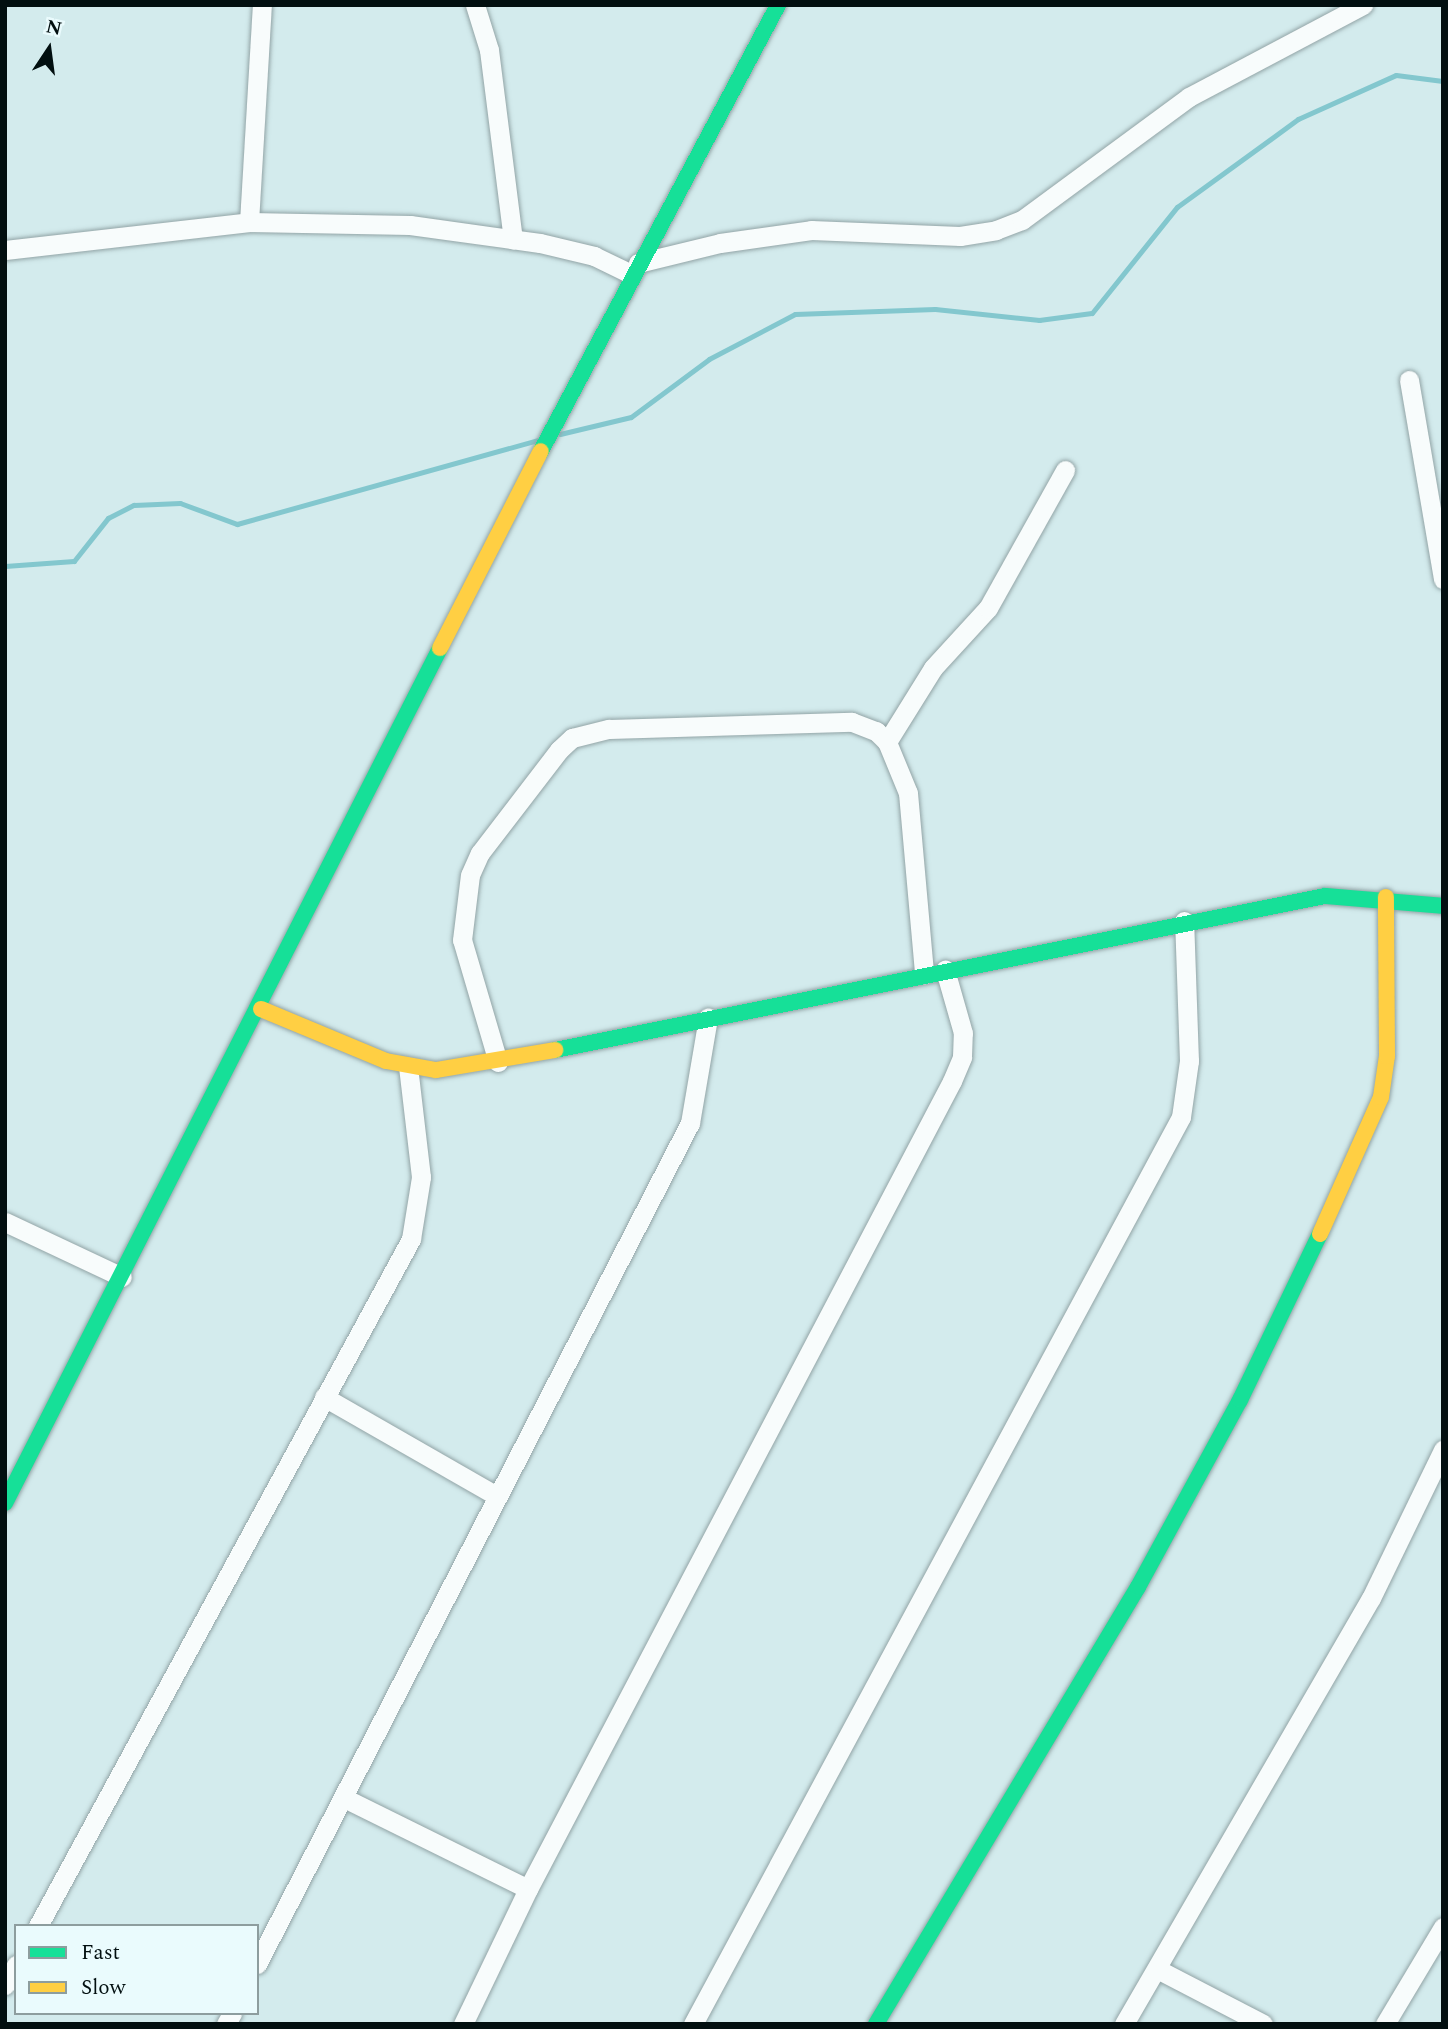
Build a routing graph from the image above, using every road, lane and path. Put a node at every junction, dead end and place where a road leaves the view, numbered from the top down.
1 (262, 5) edge
2 (475, 5) edge
3 (778, 5) edge
4 (1363, 5) edge
5 (249, 222) junction
6 (513, 239) junction
7 (5, 250) edge
8 (634, 268) junction
9 (1409, 380) dead end
10 (1065, 470) dead end
11 (1443, 579) edge
12 (887, 742) junction
13 (1386, 897) junction
14 (1443, 906) edge
15 (1184, 921) junction
16 (945, 970) junction
17 (924, 974) junction
18 (261, 1009) junction
19 (708, 1018) junction
20 (498, 1062) junction
21 (408, 1067) junction
22 (5, 1222) edge
23 (122, 1277) junction
24 (324, 1397) junction
25 (1443, 1451) edge
26 (497, 1496) junction
27 (5, 1503) edge
28 (344, 1798) junction
29 (528, 1889) junction
30 (39, 1924) edge
31 (1443, 1927) edge
32 (259, 1960) edge
33 (1159, 1970) junction
34 (463, 2024) edge
35 (693, 2024) edge
36 (876, 2024) edge
37 (1124, 2024) edge
38 (1263, 2024) edge
39 (1385, 2024) edge

1 - 5 street
2 - 6 street
3 - 8 street
4 - 8 street
5 - 6 street
5 - 7 street
6 - 8 street
8 - 18 street
9 - 11 street
10 - 12 street
12 - 17 street
12 - 20 street
13 - 14 street
13 - 15 street
13 - 36 street
15 - 16 street
15 - 35 street
16 - 17 street
16 - 29 street
17 - 19 street
18 - 21 street
18 - 23 street
19 - 20 street
19 - 26 street
20 - 21 street
21 - 24 street
22 - 23 street
23 - 27 street
24 - 26 street
24 - 30 street
25 - 33 street
26 - 28 street
28 - 29 street
28 - 32 street
29 - 34 street
31 - 39 street
33 - 37 street
33 - 38 street

